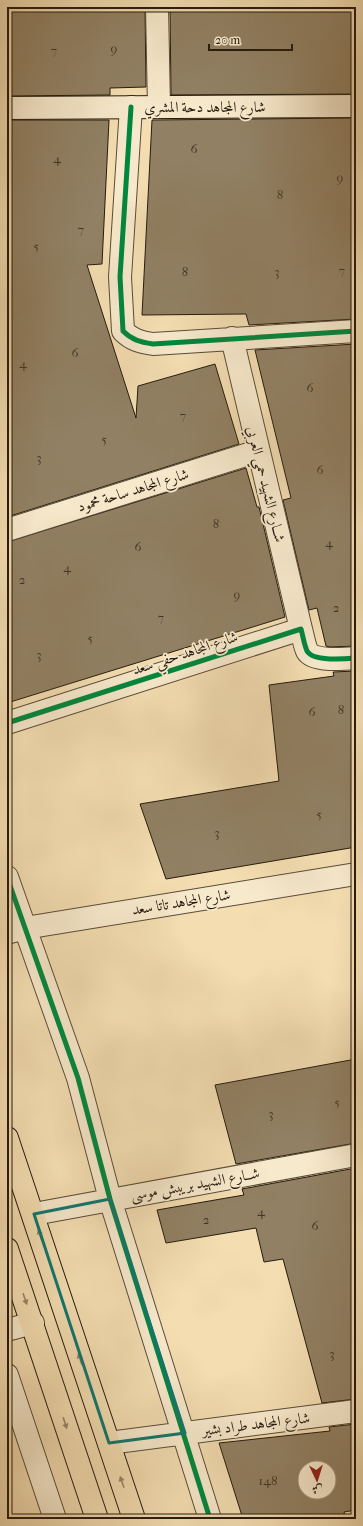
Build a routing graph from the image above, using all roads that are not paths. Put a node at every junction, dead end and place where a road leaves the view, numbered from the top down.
1 (157, 7) edge
2 (356, 106) edge
3 (131, 107) junction
4 (7, 108) edge
5 (159, 108) junction
6 (356, 331) edge
7 (232, 338) junction
8 (258, 451) junction
9 (7, 530) edge
10 (301, 629) junction
11 (356, 658) edge
12 (7, 723) edge
13 (356, 874) edge
14 (7, 877) edge
15 (16, 930) edge
16 (7, 1138) edge
17 (356, 1155) edge
18 (110, 1199) junction
19 (34, 1214) junction
20 (7, 1249) edge
21 (33, 1323) junction
22 (7, 1330) edge
23 (7, 1375) edge
24 (356, 1411) edge
25 (185, 1433) junction
26 (108, 1443) junction
27 (55, 1519) edge
28 (97, 1519) edge
29 (134, 1519) edge
30 (210, 1519) edge

1 - 5 street
2 - 5 street, شارع المجاهد دحة المشري
3 - 4 street, شارع المجاهد دحة المشري
3 - 5 street, شارع المجاهد دحة المشري
3 - 7 street
6 - 7 street
7 - 8 street, شــارع الشهيد حمي العربي
8 - 9 street, شارع المجاهد ساحة محمود
8 - 10 street, شــارع الشهيد حمي العربي
10 - 11 street
10 - 12 street, شارع المجاهد حفي سعد
13 - 15 street, شارع المجاهد تاتا سعد
14 - 15 street
15 - 18 street
16 - 19 highway
17 - 18 street, شــارع الشهيد بريبش موسى
18 - 19 street, شــارع الشهيد بريبش موسى
18 - 25 street
26 -> 19 highway
20 -> 21 highway
21 - 22 street
21 -> 28 highway
23 - 27 street
24 - 25 street, شارع المجاهد طراد بشير
25 - 26 street, شارع المجاهد طراد بشير
25 - 30 street
29 -> 26 highway

